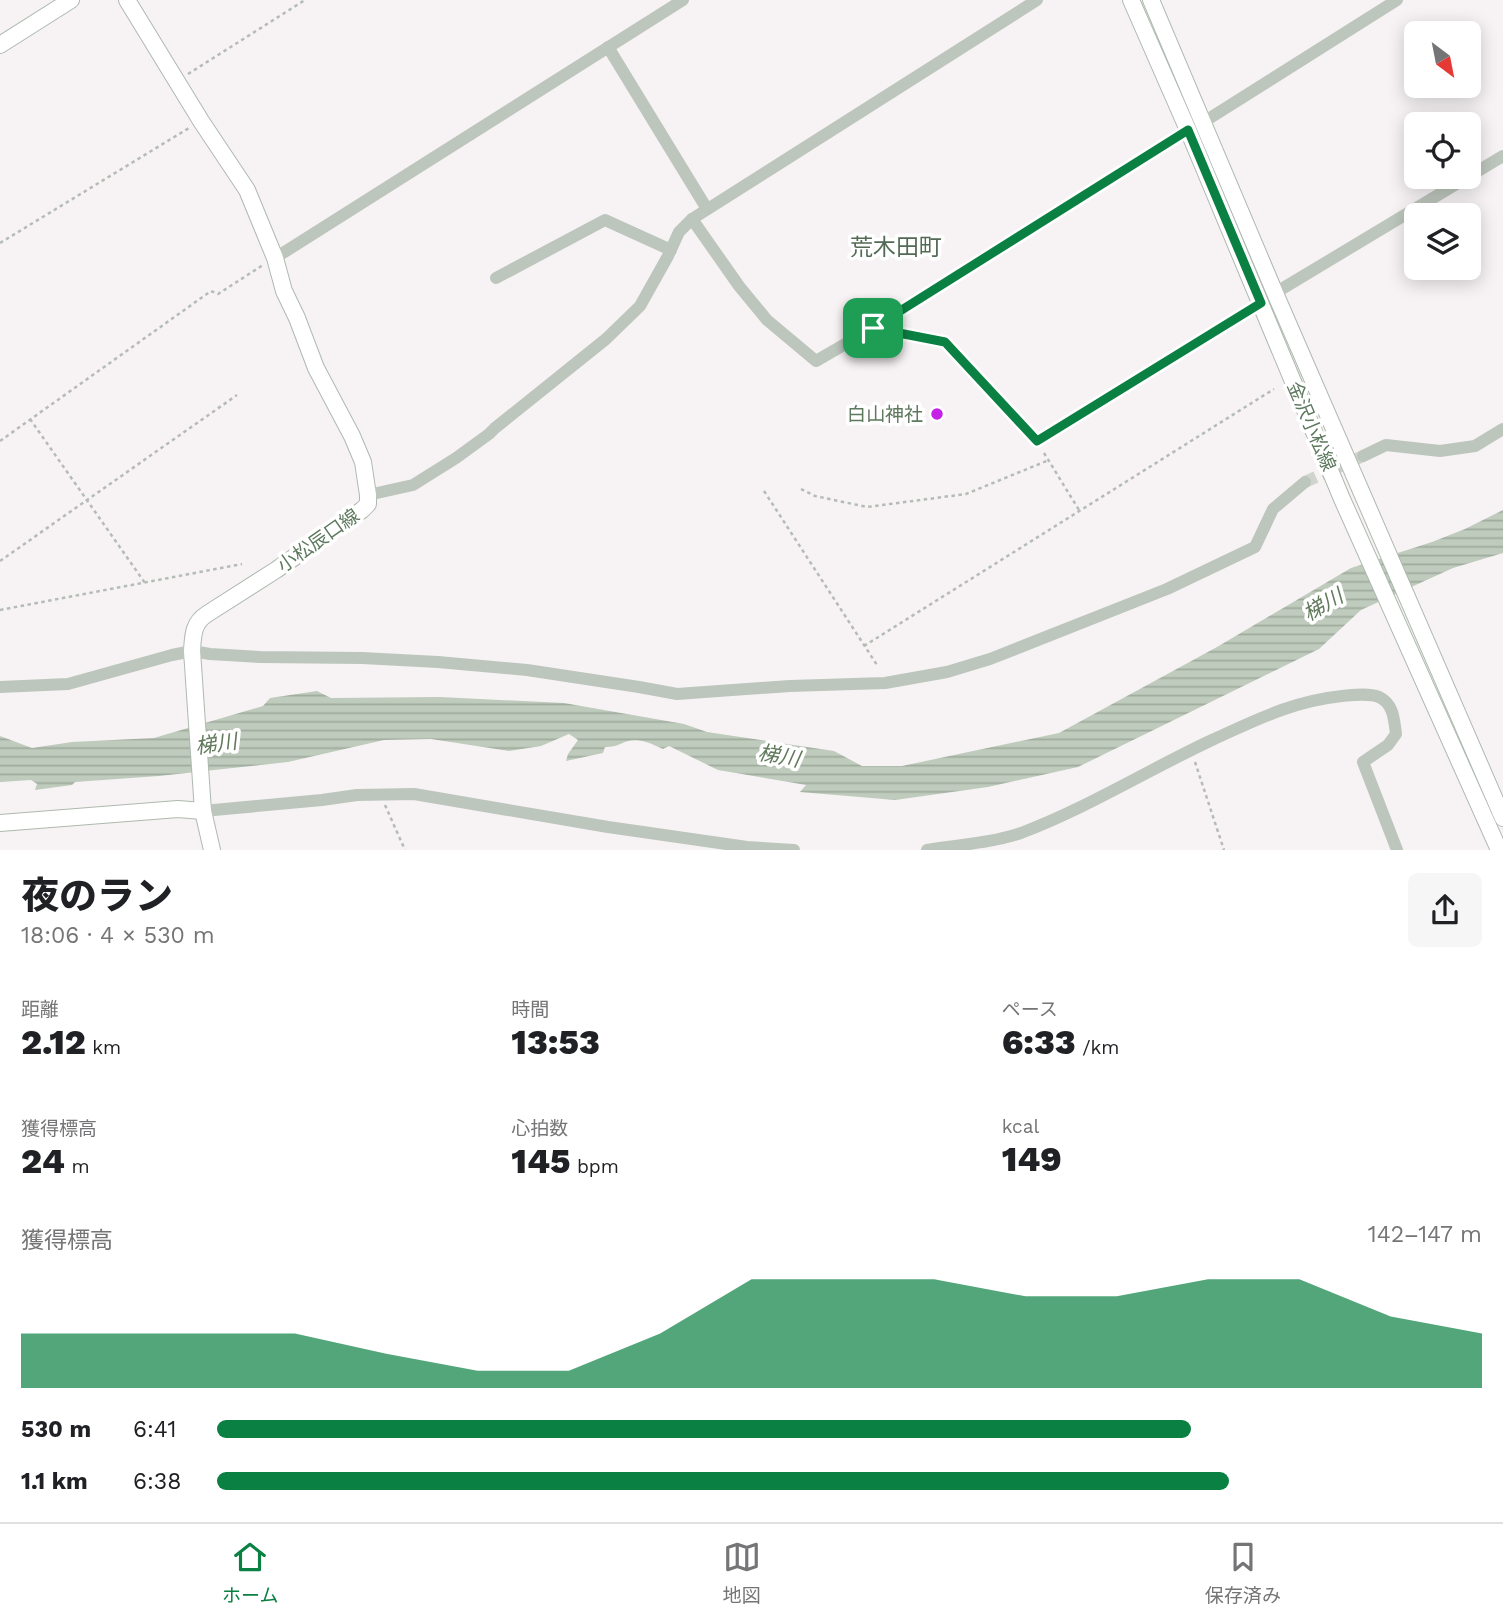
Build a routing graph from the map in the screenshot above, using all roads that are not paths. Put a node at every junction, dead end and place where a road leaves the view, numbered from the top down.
1 (71, 0) edge
2 (127, 0) edge
3 (683, 0) edge
4 (1037, 0) edge
5 (1131, 0) edge
6 (1151, 0) edge
7 (1396, 0) edge
8 (0, 45) edge
9 (608, 47) junction
10 (1195, 126) junction
11 (1503, 156) edge
12 (707, 209) junction
13 (692, 219) junction
14 (671, 250) junction
15 (275, 258) junction
16 (496, 278) dead end
17 (1275, 293) junction
18 (1261, 303) junction
19 (873, 328) junction
20 (1503, 429) edge
21 (1363, 456) tunnel mouth
22 (1305, 482) tunnel mouth
23 (368, 495) junction
24 (192, 654) junction
25 (0, 688) edge
26 (203, 807) junction
27 (1503, 818) edge
28 (0, 822) edge
29 (212, 850) edge
30 (794, 850) edge
31 (927, 850) edge
32 (1397, 850) edge
33 (1499, 850) edge

1 - 8 main road
2 - 15 main road, 小松辰口線
3 - 9 street
4 - 12 street
5 - 10 main road, 金沢小松線
6 - 10 main road, 金沢小松線
7 - 10 street
9 - 12 street
9 - 15 street
10 - 17 main road, 金沢小松線
10 - 18 main road, 金沢小松線
10 - 19 street
11 - 17 street
12 - 13 street
13 - 14 street
13 - 19 street
14 - 16 street
14 - 23 street
15 - 23 main road, 小松辰口線
17 - 27 main road, 金沢小松線
18 - 19 street
18 - 33 main road, 金沢小松線
20 - 21 street
22 - 24 street
23 - 24 main road, 小松辰口線
24 - 25 street
24 - 26 main road, 小松辰口線
26 - 28 main road
26 - 29 main road, 小松辰口線
26 - 30 street
31 - 32 street

